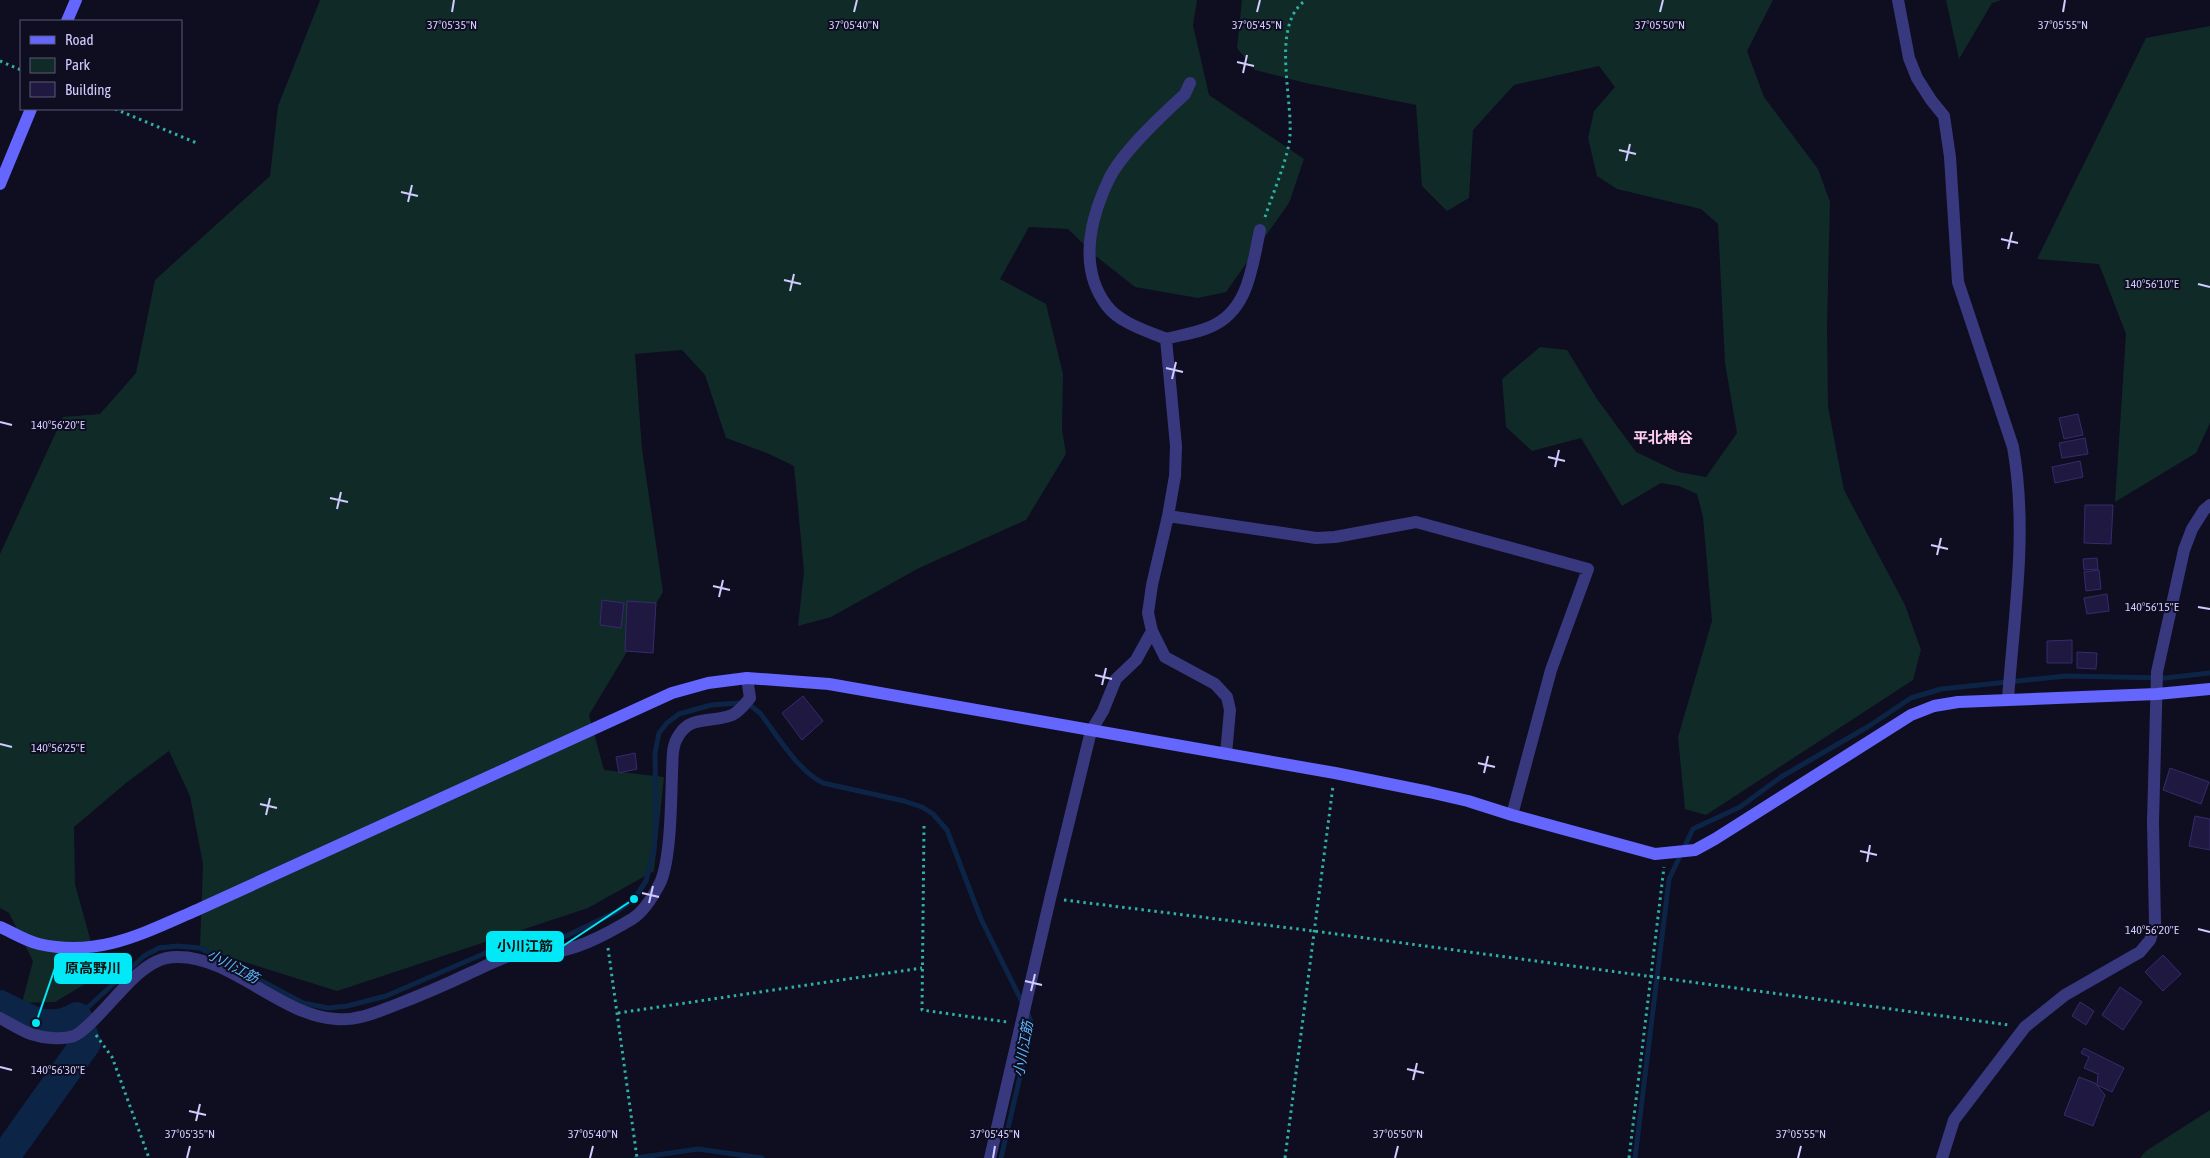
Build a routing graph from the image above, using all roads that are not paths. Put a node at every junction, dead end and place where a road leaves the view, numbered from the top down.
1 (76, 0) edge
2 (1898, 0) edge
3 (67, 20) edge
4 (1190, 83) dead end
5 (31, 110) edge
6 (0, 184) edge
7 (1260, 230) road end
8 (1166, 339) junction
9 (2210, 505) edge
10 (1168, 516) junction
11 (1152, 631) junction
12 (747, 678) junction
13 (2157, 683) junction
14 (2009, 688) junction
15 (2210, 689) edge
16 (1091, 731) junction
17 (1226, 754) junction
18 (1512, 815) junction
19 (0, 927) edge
20 (0, 1018) edge
21 (990, 1158) edge
22 (1942, 1158) edge

1 - 3 street
2 - 14 street
4 - 8 street
5 - 6 street
7 - 8 street
8 - 10 street
9 - 13 street
10 - 11 street
10 - 18 street
11 - 16 street
11 - 17 street
12 - 16 street
12 - 19 street
12 - 20 street
13 - 14 street
13 - 15 street
13 - 22 street
14 - 18 street
16 - 17 street
16 - 21 street
17 - 18 street

